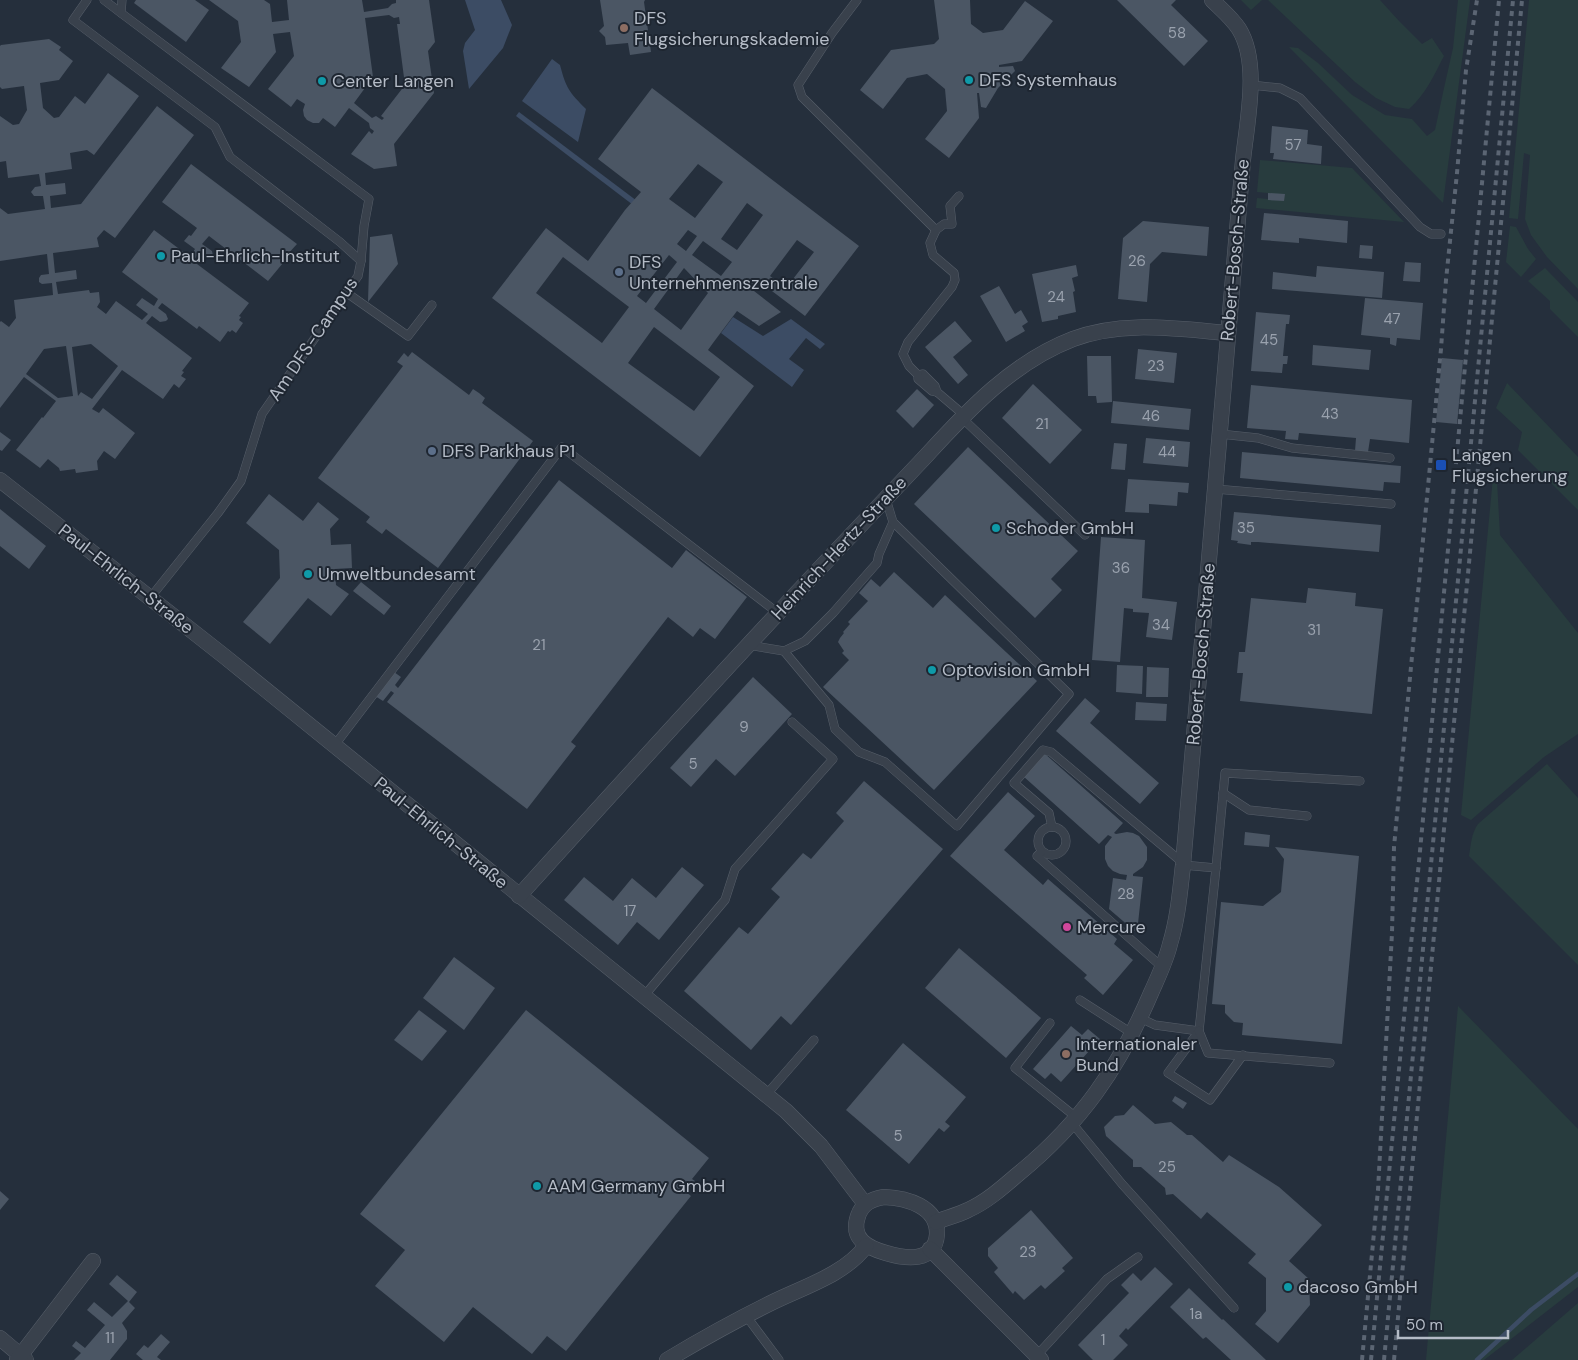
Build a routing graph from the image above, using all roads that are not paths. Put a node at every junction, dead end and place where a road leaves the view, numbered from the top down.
1 (76, 0) edge
2 (104, 0) edge
3 (122, 0) edge
4 (857, 0) edge
5 (1212, 0) edge
6 (85, 3) edge
7 (121, 13) junction
8 (1251, 85) junction
9 (959, 196) dead end
10 (936, 230) junction
11 (1441, 234) dead end
12 (360, 261) junction
13 (347, 292) junction
14 (432, 305) dead end
15 (1228, 333) junction
16 (963, 417) junction
17 (1220, 434) junction
18 (1390, 458) dead end
19 (0, 480) edge
20 (1215, 488) junction
21 (886, 499) junction
22 (1391, 504) dead end
23 (893, 522) junction
24 (1085, 535) dead end
25 (150, 598) junction
26 (778, 613) junction
27 (748, 645) junction
28 (784, 651) junction
29 (792, 722) dead end
30 (334, 746) junction
31 (1360, 781) dead end
32 (1223, 793) junction
33 (1307, 816) dead end
34 (1052, 827) junction
35 (1042, 852) junction
36 (1183, 864) junction
37 (1216, 868) junction
38 (520, 896) junction
39 (1162, 967) junction
40 (644, 996) junction
41 (1080, 1000) dead end
42 (1140, 1018) junction
43 (1050, 1023) dead end
44 (1199, 1031) junction
45 (1133, 1034) junction
46 (814, 1040) dead end
47 (1243, 1056) junction
48 (1330, 1063) dead end
49 (766, 1095) junction
50 (1075, 1120) junction
51 (865, 1204) junction
52 (936, 1222) junction
53 (866, 1246) junction
54 (930, 1250) junction
55 (1138, 1256) dead end
56 (93, 1261) dead end
57 (1234, 1308) dead end
58 (746, 1316) junction
59 (0, 1338) edge
60 (1038, 1357) edge
61 (21, 1358) edge
62 (667, 1360) edge
63 (778, 1360) edge

1 - 6 lane
2 - 7 lane
3 - 7 lane
4 - 10 lane
5 - 8 street, Robert-Bosch-Straße
6 - 12 lane, Am DFS-Campus
7 - 12 lane
8 - 11 lane
8 - 15 street, Robert-Bosch-Straße
9 - 10 lane
10 - 16 lane
12 - 13 lane, Am DFS-Campus
13 - 14 lane
13 - 25 lane, Am DFS-Campus
15 - 16 street, Heinrich-Hertz-Straße
15 - 17 street, Robert-Bosch-Straße
16 - 21 street, Heinrich-Hertz-Straße
16 - 24 lane
17 - 18 lane
17 - 20 street, Robert-Bosch-Straße
19 - 25 street, Paul-Ehrlich-Straße
20 - 22 lane
20 - 36 street, Robert-Bosch-Straße
21 - 23 lane
21 - 26 street, Heinrich-Hertz-Straße
23 - 28 lane
23 - 28 lane
25 - 30 street, Paul-Ehrlich-Straße
26 - 27 street, Heinrich-Hertz-Straße
26 - 30 lane
27 - 28 lane
27 - 38 street, Heinrich-Hertz-Straße
29 - 40 lane
30 - 38 street, Paul-Ehrlich-Straße
31 - 32 lane
32 - 33 lane
32 - 37 lane
34 - 35 lane
34 - 35 lane
34 - 36 lane
35 - 39 lane
36 - 37 lane
36 - 39 street, Robert-Bosch-Straße
37 - 44 lane
38 - 40 street, Paul-Ehrlich-Straße
39 - 42 street, Robert-Bosch-Straße
40 - 49 street, Paul-Ehrlich-Straße
41 - 45 lane
42 - 44 lane
42 - 45 street, Robert-Bosch-Straße
43 - 50 lane
44 - 47 lane
44 - 47 lane
45 - 50 street, Robert-Bosch-Straße
46 - 49 lane
47 - 48 lane
49 - 51 street, Paul-Ehrlich-Straße
50 - 52 street, Robert-Bosch-Straße
50 - 57 lane
51 - 52 street
51 - 53 street
52 - 54 street
53 - 54 street
53 - 58 street
54 - 60 street
55 - 60 lane
56 - 61 street
58 - 62 street
58 - 63 lane
59 - 61 street

